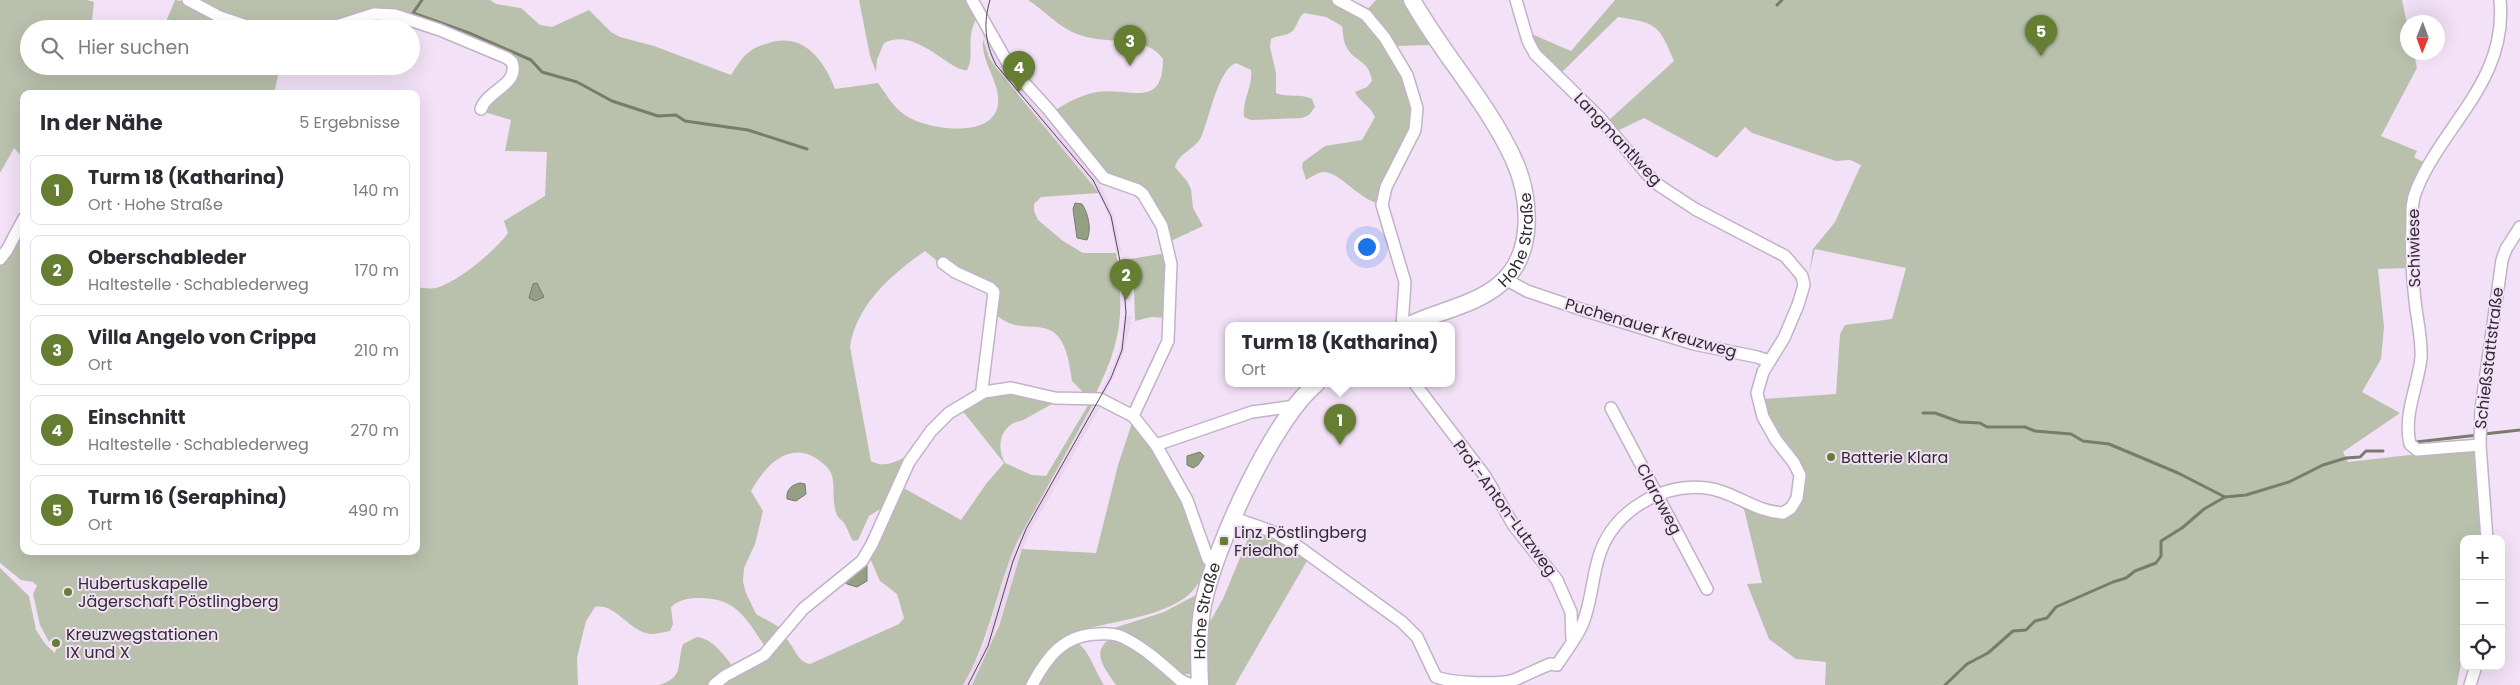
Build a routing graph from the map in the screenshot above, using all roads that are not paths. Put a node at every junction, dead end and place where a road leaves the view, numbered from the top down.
1 (188, 0) edge
2 (972, 0) edge
3 (1338, 0) edge
4 (1412, 0) edge
5 (1516, 0) edge
6 (2500, 0) edge
7 (229, 20) edge
8 (355, 20) edge
9 (410, 20) edge
10 (420, 23) edge
11 (481, 109) dead end
12 (20, 226) edge
13 (2520, 226) edge
14 (2516, 243) edge
15 (0, 259) edge
16 (943, 263) dead end
17 (1506, 279) junction
18 (1402, 322) edge
19 (1417, 322) edge
20 (1769, 362) junction
21 (1313, 387) edge
22 (1417, 387) edge
23 (984, 392) junction
24 (1295, 406) junction
25 (1611, 408) dead end
26 (1133, 416) junction
27 (2480, 438) junction
28 (1156, 445) junction
29 (1657, 496) junction
30 (1234, 518) junction
31 (2487, 535) edge
32 (1215, 565) junction
33 (1707, 589) dead end
34 (1572, 612) junction
35 (1586, 614) junction
36 (1572, 641) junction
37 (2475, 670) edge
38 (1200, 684) edge
39 (714, 685) edge
40 (1032, 685) edge
41 (2470, 685) edge

1 - 7 street
2 - 26 street
3 - 18 street
4 - 17 main road, Hohe Straße
5 - 20 street, Langmantlweg
6 - 27 street, Schiwiese
8 - 9 street
10 - 11 street
12 - 15 street
13 - 14 street, Schießstattstraße
14 - 27 street, Schießstattstraße
16 - 23 street
17 - 19 main road, Hohe Straße
17 - 20 street, Puchenauer Kreuzweg
20 - 29 street
21 - 24 main road, Hohe Straße
22 - 34 street, Prof.-Anton-Lutzweg
23 - 26 street
23 - 39 street
24 - 28 street
24 - 30 main road, Hohe Straße
25 - 29 street, Claraweg
26 - 28 street
27 - 31 street, Schießstattstraße
28 - 32 street
29 - 33 street, Claraweg
29 - 35 street
30 - 32 main road, Hohe Straße
30 - 36 street
32 - 38 main road, Hohe Straße
34 - 35 street
34 - 36 street, Prof.-Anton-Lutzweg
35 - 36 street
37 - 41 street
38 - 40 street

